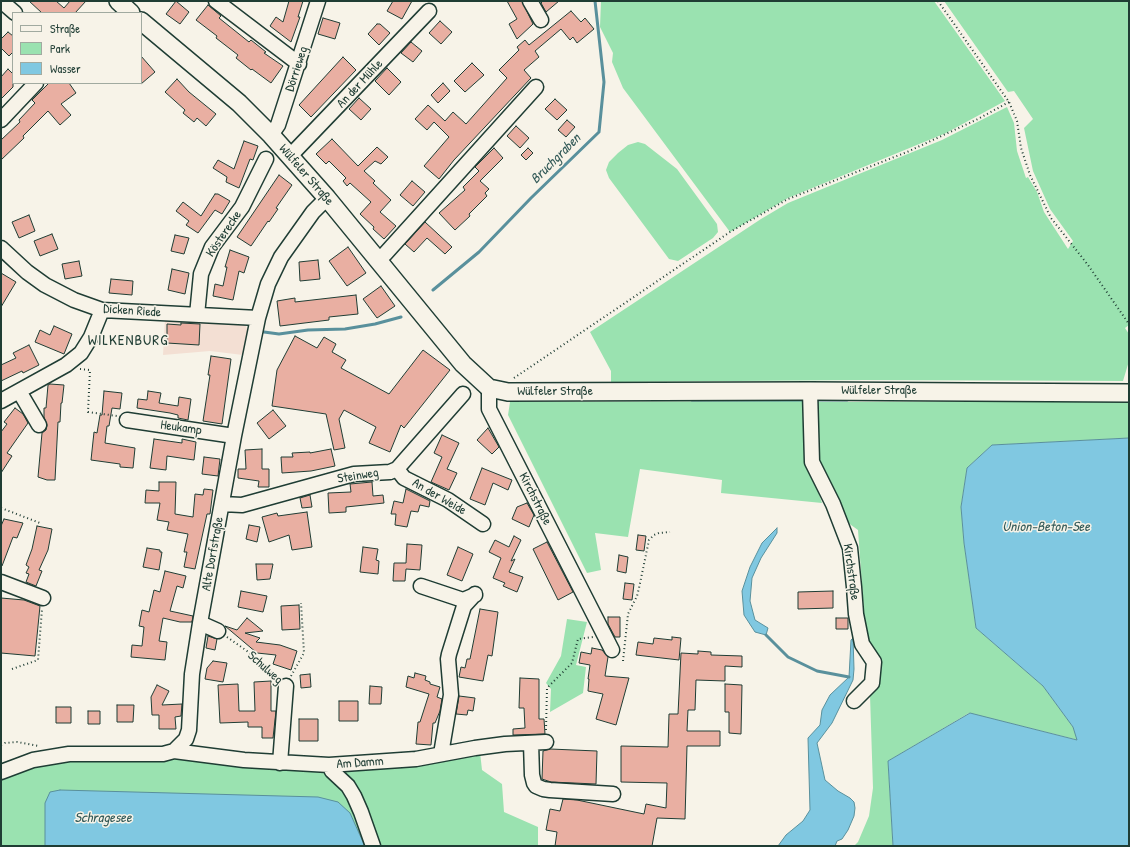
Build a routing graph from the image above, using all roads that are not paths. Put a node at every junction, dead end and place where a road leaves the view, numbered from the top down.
1 (1, 1) edge
2 (216, 1) edge
3 (318, 1) edge
4 (530, 1) edge
5 (429, 11) dead end
6 (14, 12) edge
7 (541, 20) dead end
8 (142, 23) edge
9 (299, 64) junction
10 (35, 84) edge
11 (536, 86) dead end
12 (1, 120) edge
13 (271, 134) junction
14 (291, 155) junction
15 (266, 159) dead end
16 (327, 198) junction
17 (1, 248) edge
18 (378, 259) junction
19 (102, 310) junction
20 (197, 314) junction
21 (258, 318) junction
22 (489, 388) junction
23 (20, 391) junction
24 (810, 391) junction
25 (1129, 393) edge
26 (464, 394) dead end
27 (1, 401) edge
28 (127, 420) road end
29 (39, 425) dead end
30 (234, 436) junction
31 (397, 469) junction
32 (222, 504) junction
33 (483, 524) dead end
34 (1, 582) edge
35 (421, 586) dead end
36 (43, 598) road end
37 (200, 623) junction
38 (218, 631) road end
39 (612, 650) dead end
40 (286, 686) road end
41 (854, 701) dead end
42 (189, 730) junction
43 (546, 742) road end
44 (531, 743) junction
45 (174, 751) junction
46 (441, 754) junction
47 (212, 755) junction
48 (280, 763) junction
49 (329, 765) junction
50 (1, 772) edge
51 (613, 794) dead end
52 (373, 846) edge

1 - 6 street
2 - 9 street
3 - 9 street, Dörrieweg
4 - 7 street
5 - 14 street, An der Mühle
8 - 13 main road, Wülfeler Straße
9 - 13 street, Dörrieweg
10 - 12 street
11 - 18 street
13 - 14 main road, Wülfeler Straße
14 - 16 main road, Wülfeler Straße
15 - 20 street, Kösterecke
16 - 18 main road, Wülfeler Straße
16 - 21 street, Alte Dorfstraße
17 - 19 street, Dicken Riede
18 - 22 main road, Wülfeler Straße
19 - 20 street, Dicken Riede
19 - 23 street
20 - 21 street, Dicken Riede
21 - 30 street, Alte Dorfstraße
22 - 24 main road, Wülfeler Straße
22 - 39 street, Kirchstraße
23 - 27 street
23 - 29 street
24 - 25 main road, Wülfeler Straße
24 - 41 street, Kirchstraße
26 - 31 street, Steinweg
28 - 30 street, Heukamp
30 - 32 street, Alte Dorfstraße
31 - 32 street, Steinweg
31 - 33 street, An der Weide
32 - 37 street, Alte Dorfstraße
34 - 36 street
35 - 46 street
37 - 38 street
37 - 42 street, Alte Dorfstraße
40 - 48 street, Schulweg
42 - 45 street, Alte Dorfstraße
42 - 47 street
43 - 44 street, Am Damm
44 - 46 street, Am Damm
44 - 51 street
45 - 47 street, Am Damm
45 - 50 street
46 - 49 street, Am Damm
47 - 48 street, Am Damm
48 - 49 street, Am Damm
49 - 52 street

